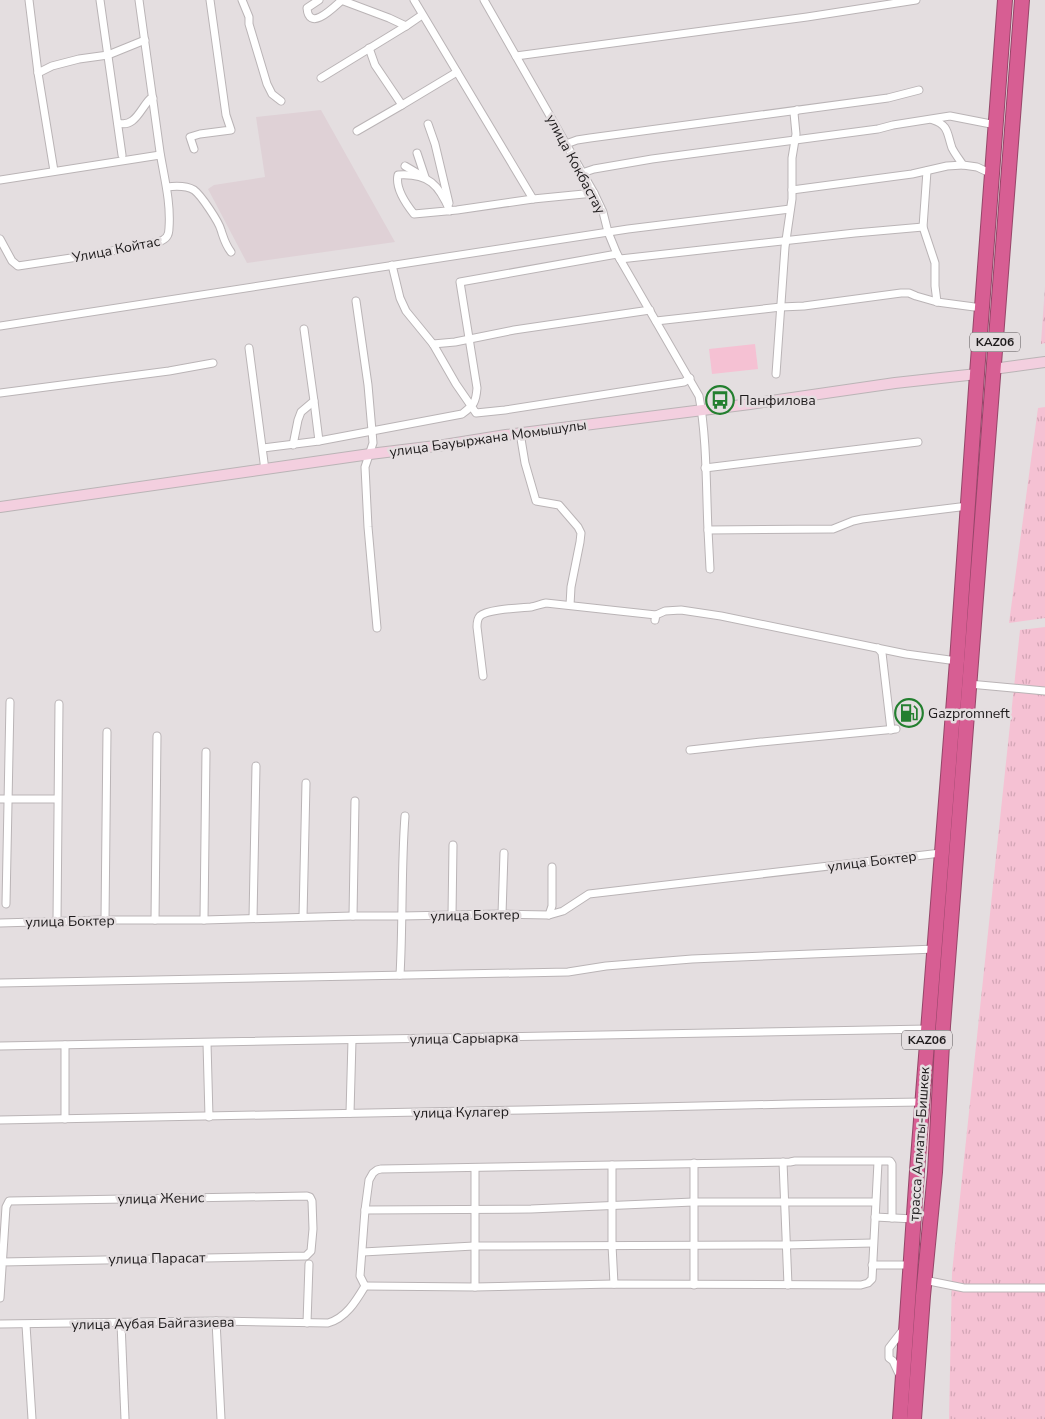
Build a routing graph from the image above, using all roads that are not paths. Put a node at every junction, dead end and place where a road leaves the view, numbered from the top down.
1 (28, 0) edge
2 (100, 0) edge
3 (139, 0) edge
4 (210, 0) edge
5 (242, 0) edge
6 (319, 0) edge
7 (341, 0) edge
8 (414, 0) edge
9 (484, 0) edge
10 (916, 0) edge
11 (1005, 0) edge
12 (1022, 0) edge
13 (422, 15) junction
14 (406, 26) junction
15 (145, 40) junction
16 (369, 48) junction
17 (108, 55) junction
18 (516, 56) junction
19 (457, 72) junction
20 (38, 73) junction
21 (321, 78) dead end
22 (919, 90) dead end
23 (153, 99) junction
24 (281, 101) dead end
25 (402, 105) junction
26 (797, 110) junction
27 (930, 120) junction
28 (118, 123) junction
29 (428, 124) dead end
30 (996, 125) junction
31 (357, 131) dead end
32 (796, 139) junction
33 (566, 144) junction
34 (194, 148) dead end
35 (417, 153) dead end
36 (122, 155) dead end
37 (160, 155) junction
38 (963, 165) junction
39 (405, 166) dead end
40 (54, 171) junction
41 (927, 171) junction
42 (582, 173) junction
43 (992, 174) junction
44 (425, 177) junction
45 (0, 180) edge
46 (167, 187) junction
47 (792, 190) junction
48 (594, 193) junction
49 (533, 199) junction
50 (790, 209) junction
51 (450, 211) junction
52 (924, 227) junction
53 (608, 232) junction
54 (0, 239) edge
55 (786, 241) junction
56 (231, 252) dead end
57 (619, 256) junction
58 (392, 266) junction
59 (356, 301) dead end
60 (938, 302) junction
61 (781, 307) junction
62 (982, 308) junction
63 (650, 310) junction
64 (656, 320) junction
65 (0, 326) edge
66 (304, 329) dead end
67 (470, 339) junction
68 (433, 344) junction
69 (249, 348) dead end
70 (1045, 362) edge
71 (213, 363) dead end
72 (993, 369) junction
73 (776, 374) dead end
74 (977, 374) junction
75 (690, 378) junction
76 (0, 393) edge
77 (314, 401) junction
78 (471, 407) junction
79 (702, 410) junction
80 (372, 432) junction
81 (520, 433) junction
82 (319, 441) junction
83 (918, 442) dead end
84 (373, 443) junction
85 (293, 445) junction
86 (263, 448) junction
87 (383, 453) junction
88 (370, 454) junction
89 (705, 468) junction
90 (265, 470) junction
91 (968, 506) junction
92 (0, 507) edge
93 (708, 530) junction
94 (710, 569) dead end
95 (570, 605) junction
96 (377, 628) dead end
97 (878, 648) junction
98 (957, 661) junction
99 (483, 676) dead end
100 (969, 684) junction
101 (1045, 691) edge
102 (10, 702) dead end
103 (58, 704) dead end
104 (107, 732) dead end
105 (157, 736) dead end
106 (690, 750) dead end
107 (206, 752) dead end
108 (256, 766) dead end
109 (306, 783) dead end
110 (946, 790) junction
111 (962, 791) junction
112 (57, 798) junction
113 (4, 799) edge
114 (355, 801) dead end
115 (405, 816) dead end
116 (453, 845) dead end
117 (504, 853) dead end
118 (942, 853) junction
119 (552, 867) dead end
120 (6, 904) dead end
121 (502, 914) junction
122 (452, 915) junction
123 (549, 915) junction
124 (353, 916) junction
125 (402, 916) junction
126 (304, 917) junction
127 (253, 918) junction
128 (105, 920) junction
129 (155, 920) junction
130 (204, 920) junction
131 (57, 921) junction
132 (0, 923) edge
133 (935, 949) junction
134 (400, 975) junction
135 (0, 983) edge
136 (928, 1029) junction
137 (352, 1040) junction
138 (207, 1043) junction
139 (65, 1045) junction
140 (0, 1046) edge
141 (922, 1102) junction
142 (350, 1113) junction
143 (209, 1117) junction
144 (65, 1119) junction
145 (0, 1120) edge
146 (783, 1162) junction
147 (878, 1162) junction
148 (694, 1163) junction
149 (612, 1164) junction
150 (475, 1168) junction
151 (917, 1171) junction
152 (935, 1172) junction
153 (693, 1202) junction
154 (876, 1202) junction
155 (785, 1203) junction
156 (611, 1205) junction
157 (475, 1208) junction
158 (365, 1210) junction
159 (875, 1217) junction
160 (892, 1218) junction
161 (914, 1219) junction
162 (874, 1243) junction
163 (612, 1245) junction
164 (694, 1245) junction
165 (786, 1245) junction
166 (474, 1246) junction
167 (311, 1251) joint
168 (363, 1252) junction
169 (2, 1262) junction
170 (310, 1264) dead end
171 (872, 1265) junction
172 (911, 1265) junction
173 (924, 1280) junction
174 (614, 1284) junction
175 (788, 1284) junction
176 (694, 1285) junction
177 (365, 1286) junction
178 (475, 1286) junction
179 (1045, 1288) edge
180 (0, 1298) edge
181 (216, 1321) junction
182 (121, 1323) junction
183 (306, 1323) junction
184 (0, 1324) edge
185 (26, 1325) junction
186 (32, 1419) edge
187 (125, 1419) edge
188 (221, 1419) edge
189 (900, 1419) edge
190 (914, 1419) edge

1 - 20 street
2 - 17 street
3 - 15 street
4 - 34 street
5 - 24 street
6 - 7 street
7 - 14 street
8 - 13 street
9 - 18 street, улица Кокбастау
10 - 18 street
11 - 30 highway, KАZ06
12 - 72 highway, KАZ06
13 - 14 street
13 - 19 street
14 - 16 street
15 - 17 street
15 - 23 street
16 - 21 street
16 - 25 street
17 - 20 street
17 - 28 street
18 - 33 street, улица Кокбастау
19 - 25 street
19 - 49 street
20 - 40 street
22 - 26 street
23 - 28 street
23 - 37 street
25 - 31 street
26 - 32 street
26 - 33 street
27 - 30 street
27 - 32 street
27 - 38 street
28 - 36 street
29 - 51 street
30 - 43 highway, KАZ06
32 - 42 street
32 - 47 street
33 - 42 street, улица Кокбастау
35 - 44 street
37 - 40 street
37 - 46 street, Улица Койтас
38 - 41 street
38 - 43 street
39 - 44 street
40 - 45 street
41 - 47 street
41 - 52 street
42 - 48 street, улица Кокбастау
43 - 62 highway, KАZ06
44 - 51 street
44 - 51 street
46 - 54 street, Улица Койтас
46 - 56 street
47 - 50 street
48 - 49 street
48 - 53 street, улица Кокбастау
49 - 51 street
50 - 53 street
50 - 55 street
52 - 55 street
52 - 60 street
53 - 57 street, улица Кокбастау
53 - 58 street
55 - 57 street
55 - 61 street
57 - 63 street, улица Кокбастау
57 - 67 street
58 - 65 street
58 - 68 street
59 - 80 street
60 - 61 street
60 - 62 street
61 - 64 street
61 - 73 street
62 - 74 highway, KАZ06
63 - 64 street, улица Кокбастау
63 - 67 street
64 - 75 street, улица Кокбастау
66 - 77 street
67 - 68 street
67 - 78 street
68 - 78 street
69 - 86 street
70 - 72 street
71 - 76 street
72 - 100 highway, KАZ06
74 - 79 street, улица Бауыржана Момышулы
74 - 91 highway, KАZ06
75 - 78 street
75 - 79 street, улица Кокбастау
77 - 82 street
77 - 85 street
78 - 80 street
79 - 81 street, улица Бауыржана Момышулы
79 - 89 street, улица Кокбастау
80 - 82 street
80 - 84 street
81 - 87 street, улица Бауыржана Момышулы
81 - 95 street
82 - 85 street
83 - 89 street
84 - 87 street
84 - 88 street
85 - 86 street
86 - 90 street
87 - 88 street, улица Бауыржана Момышулы
88 - 90 street, улица Бауыржана Момышулы
88 - 96 street
89 - 93 street, улица Кокбастау
90 - 92 street, улица Бауыржана Момышулы
91 - 93 street
91 - 98 highway, KАZ06
93 - 94 street, улица Кокбастау
95 - 97 street
95 - 99 street
97 - 98 street
97 - 106 street
98 - 110 highway, трасса Алматы-Бишкек / KАZ06
100 - 101 street
100 - 111 highway, трасса Алматы-Бишкек / KАZ06
102 - 113 street
103 - 112 street
104 - 128 street
105 - 129 street
107 - 130 street
108 - 127 street
109 - 126 street
110 - 111 highway
110 - 118 highway, трасса Алматы-Бишкек / KАZ06
111 - 152 highway, трасса Алматы-Бишкек / KАZ06
112 - 113 street
112 - 131 street
113 - 120 street
114 - 124 street
115 - 125 street
116 - 122 street
117 - 121 street
118 - 123 street, улица Боктер
118 - 133 highway, трасса Алматы-Бишкек / KАZ06
119 - 123 street
121 - 122 street, улица Боктер
121 - 123 street, улица Боктер
122 - 125 street, улица Боктер
124 - 125 street, улица Боктер
124 - 126 street, улица Боктер
125 - 134 street
126 - 127 street, улица Боктер
127 - 130 street, улица Боктер
128 - 129 street, улица Боктер
128 - 131 street, улица Боктер
129 - 130 street, улица Боктер
131 - 132 street, улица Боктер
133 - 134 street
133 - 136 highway, трасса Алматы-Бишкек / KАZ06
134 - 135 street
136 - 137 street, улица Сарыарка
136 - 141 highway, трасса Алматы-Бишкек / KАZ06
137 - 138 street, улица Сарыарка
137 - 142 street
138 - 139 street, улица Сарыарка
138 - 143 street
139 - 140 street, улица Сарыарка
139 - 144 street
141 - 142 street, улица Кулагер
141 - 151 highway, трасса Алматы-Бишкек / KАZ06
142 - 143 street, улица Кулагер
143 - 144 street, улица Кулагер
144 - 145 street, улица Кулагер
146 - 147 street
146 - 148 street
146 - 155 street
147 - 154 street
147 - 160 street
148 - 149 street
148 - 153 street
149 - 150 street
149 - 156 street
150 - 157 street
150 - 158 street
151 - 152 highway
151 - 161 highway, трасса Алматы-Бишкек / KАZ06
152 - 173 highway, трасса Алматы-Бишкек / KАZ06
153 - 155 street
153 - 156 street
153 - 164 street
154 - 155 street
154 - 159 street
155 - 165 street
156 - 157 street
156 - 163 street
157 - 158 street
157 - 166 street
158 - 168 street
159 - 160 street
159 - 162 street
160 - 161 street
161 - 172 highway, трасса Алматы-Бишкек / KАZ06
162 - 165 street
162 - 171 street
163 - 164 street
163 - 166 street
163 - 174 street
164 - 165 street
164 - 176 street
165 - 175 street
166 - 168 street
166 - 178 street
167 - 169 street, улица Парасат
167 - 169 street, улица Женис
168 - 177 street
169 - 180 street
170 - 183 street
171 - 172 street
171 - 175 street
172 - 189 highway, трасса Алматы-Бишкек / KАZ06
173 - 179 street
173 - 190 highway, трасса Алматы-Бишкек / KАZ06
174 - 176 street
174 - 178 street
175 - 176 street
177 - 178 street
177 - 183 street, улица Аубая Байгазиева
181 - 182 street, улица Аубая Байгазиева
181 - 183 street, улица Аубая Байгазиева
181 - 188 street
182 - 185 street, улица Аубая Байгазиева
182 - 187 street
184 - 185 street, улица Аубая Байгазиева
185 - 186 street

